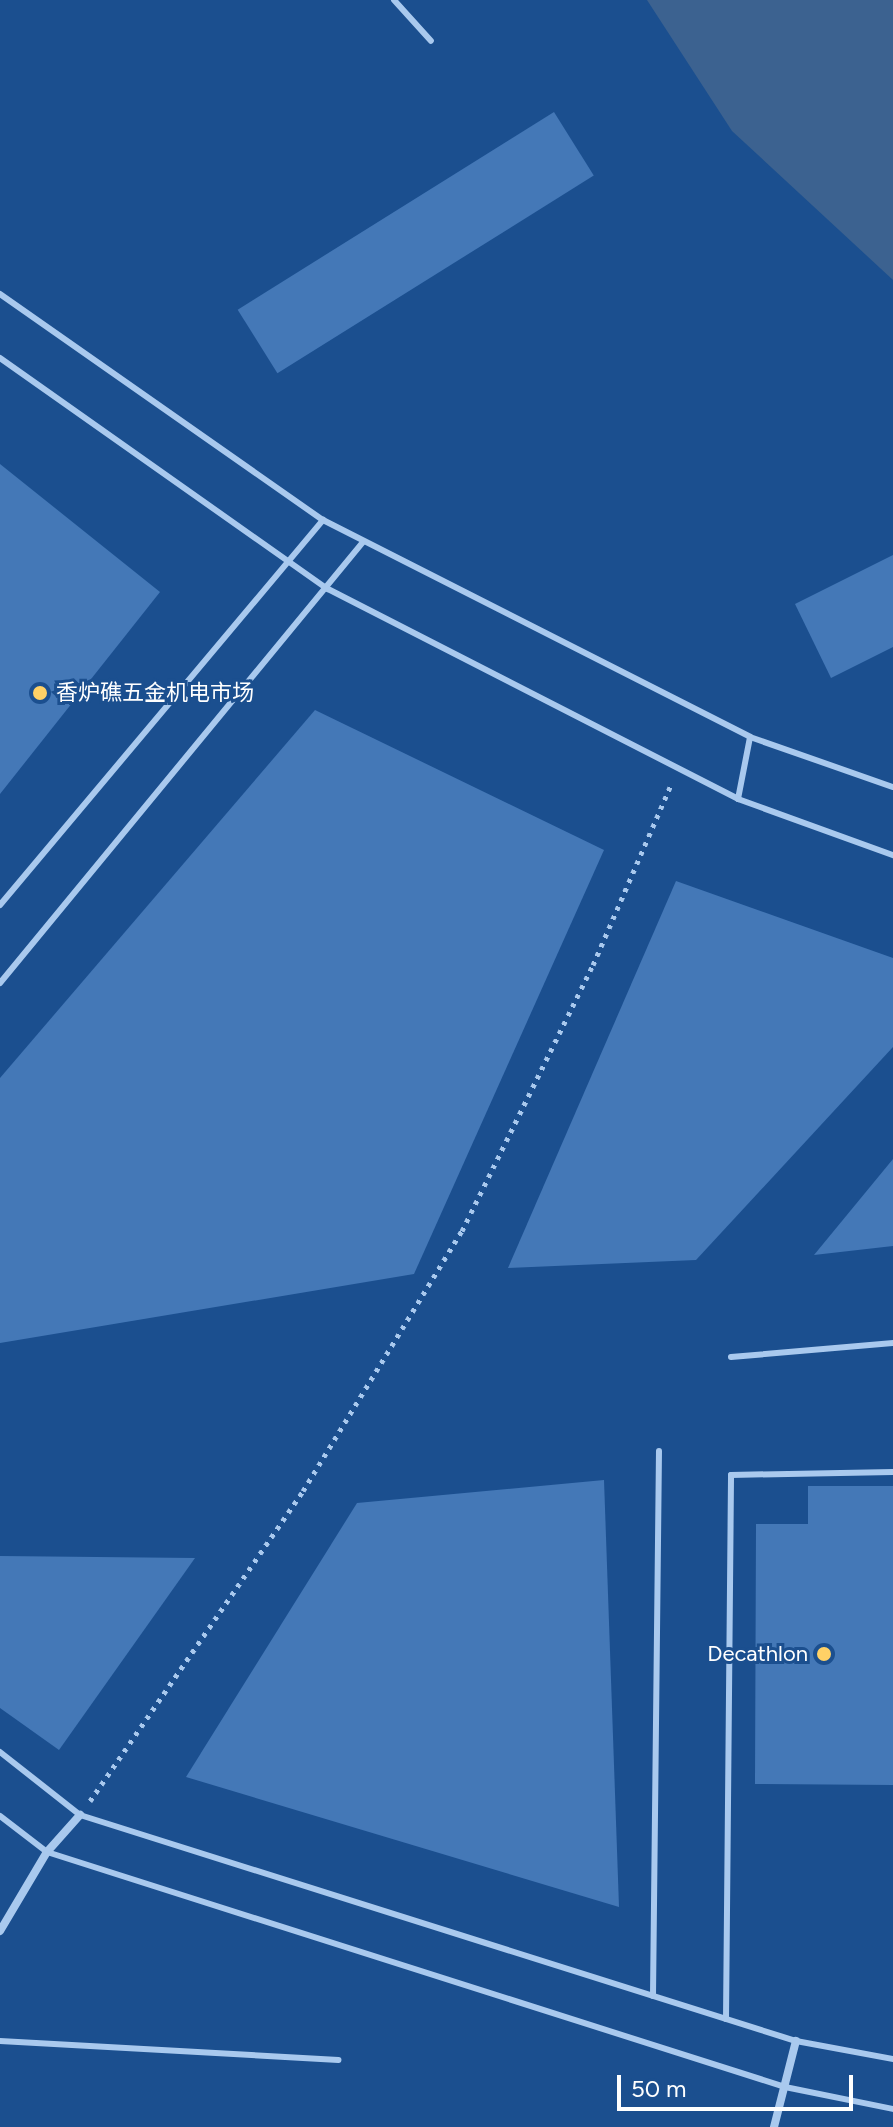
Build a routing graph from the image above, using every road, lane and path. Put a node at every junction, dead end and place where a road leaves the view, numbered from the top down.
1 (394, 0) edge
2 (431, 41) dead end
3 (0, 294) edge
4 (0, 358) edge
5 (323, 520) junction
6 (363, 542) junction
7 (291, 559) junction
8 (328, 589) junction
9 (750, 737) junction
10 (677, 770) junction
11 (893, 787) edge
12 (738, 799) junction
13 (893, 855) edge
14 (0, 905) edge
15 (0, 983) edge
16 (893, 1343) edge
17 (731, 1357) dead end
18 (659, 1451) dead end
19 (893, 1472) edge
20 (0, 1752) edge
21 (80, 1815) junction
22 (0, 1816) edge
23 (47, 1852) junction
24 (0, 1931) edge
25 (653, 1996) junction
26 (726, 2019) junction
27 (0, 2041) edge
28 (796, 2041) junction
29 (893, 2059) edge
30 (338, 2060) dead end
31 (785, 2087) junction
32 (893, 2109) edge
33 (774, 2127) edge

1 - 2 lane
3 - 5 lane
4 - 7 lane
5 - 6 lane
5 - 7 lane
6 - 8 lane
6 - 9 lane
7 - 8 lane
7 - 14 lane
8 - 10 lane
8 - 15 lane
9 - 11 lane
9 - 12 lane
10 - 12 lane
10 - 21 path
12 - 13 lane
16 - 17 lane
18 - 25 lane
19 - 26 lane
20 - 21 lane
21 - 23 street
21 - 25 lane
22 - 23 lane
23 - 24 street
23 - 31 lane
25 - 26 lane
26 - 28 lane
27 - 30 lane
28 - 29 lane
28 - 31 street
31 - 32 lane
31 - 33 street

